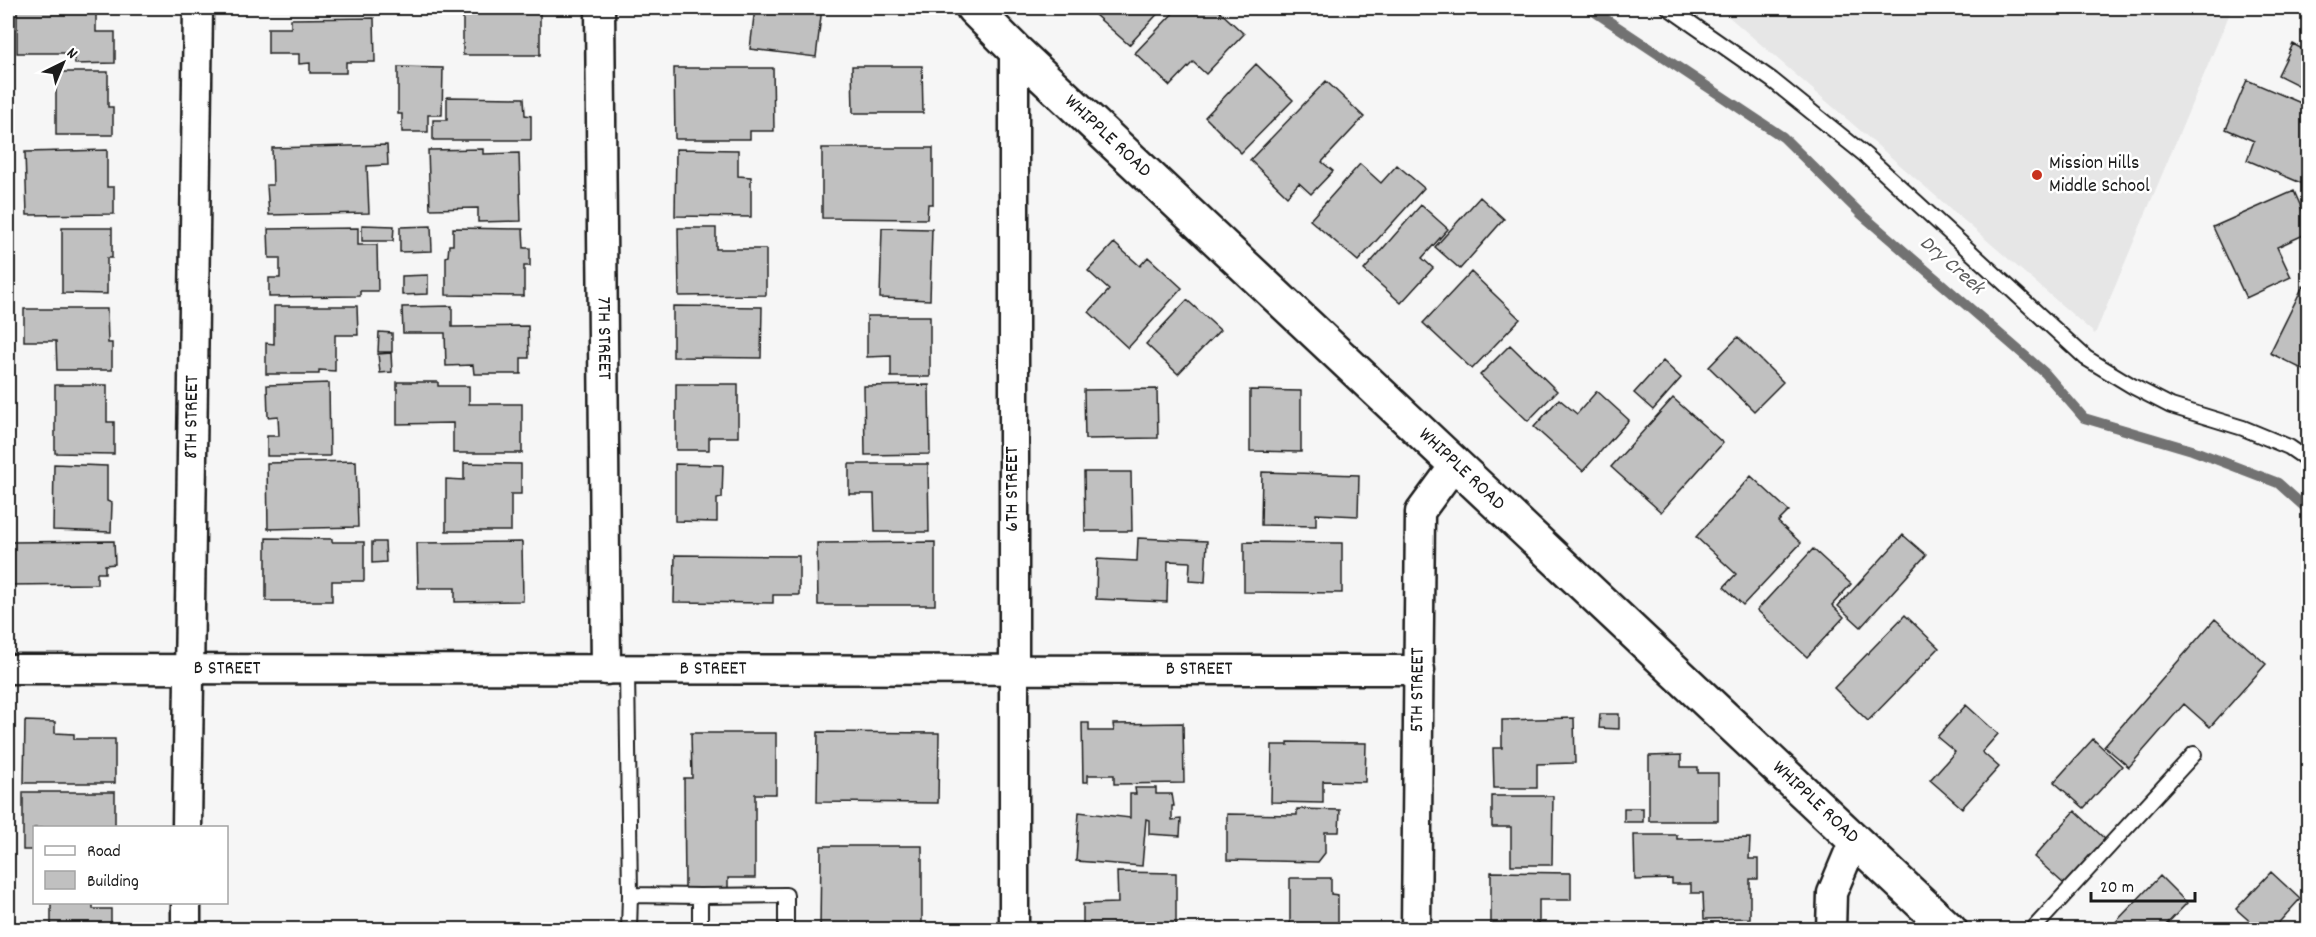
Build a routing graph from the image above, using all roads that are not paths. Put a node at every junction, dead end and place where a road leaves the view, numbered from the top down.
1 (198, 8) edge
2 (600, 8) edge
3 (973, 8) edge
4 (1669, 8) edge
5 (1014, 49) junction
6 (2308, 460) edge
7 (1456, 463) junction
8 (8, 669) edge
9 (188, 669) junction
10 (616, 670) junction
11 (1013, 670) junction
12 (1420, 670) junction
13 (2194, 754) dead end
14 (187, 826) edge
15 (1855, 838) junction
16 (630, 896) junction
17 (700, 896) junction
18 (186, 904) edge
19 (186, 930) edge
20 (629, 930) edge
21 (700, 930) edge
22 (786, 930) edge
23 (1014, 930) edge
24 (1416, 930) edge
25 (1832, 930) edge
26 (1950, 930) edge
27 (2032, 930) edge

1 - 9 street, 8TH STREET
2 - 10 street, 7TH STREET
3 - 5 main road, WHIPPLE ROAD
4 - 6 lane
5 - 7 main road, WHIPPLE ROAD
5 - 11 street, 6TH STREET
7 - 12 street, 5TH STREET
7 - 15 main road, WHIPPLE ROAD
8 - 9 street, B STREET
9 - 10 street, B STREET
9 - 14 street, 8TH STREET
10 - 11 street, B STREET
10 - 16 lane
11 - 12 street, B STREET
11 - 23 street, 6TH STREET
12 - 24 street, 5TH STREET
13 - 27 lane
15 - 25 street
15 - 26 main road, WHIPPLE ROAD
16 - 17 lane
16 - 20 lane
17 - 21 lane
17 - 22 lane
18 - 19 street

